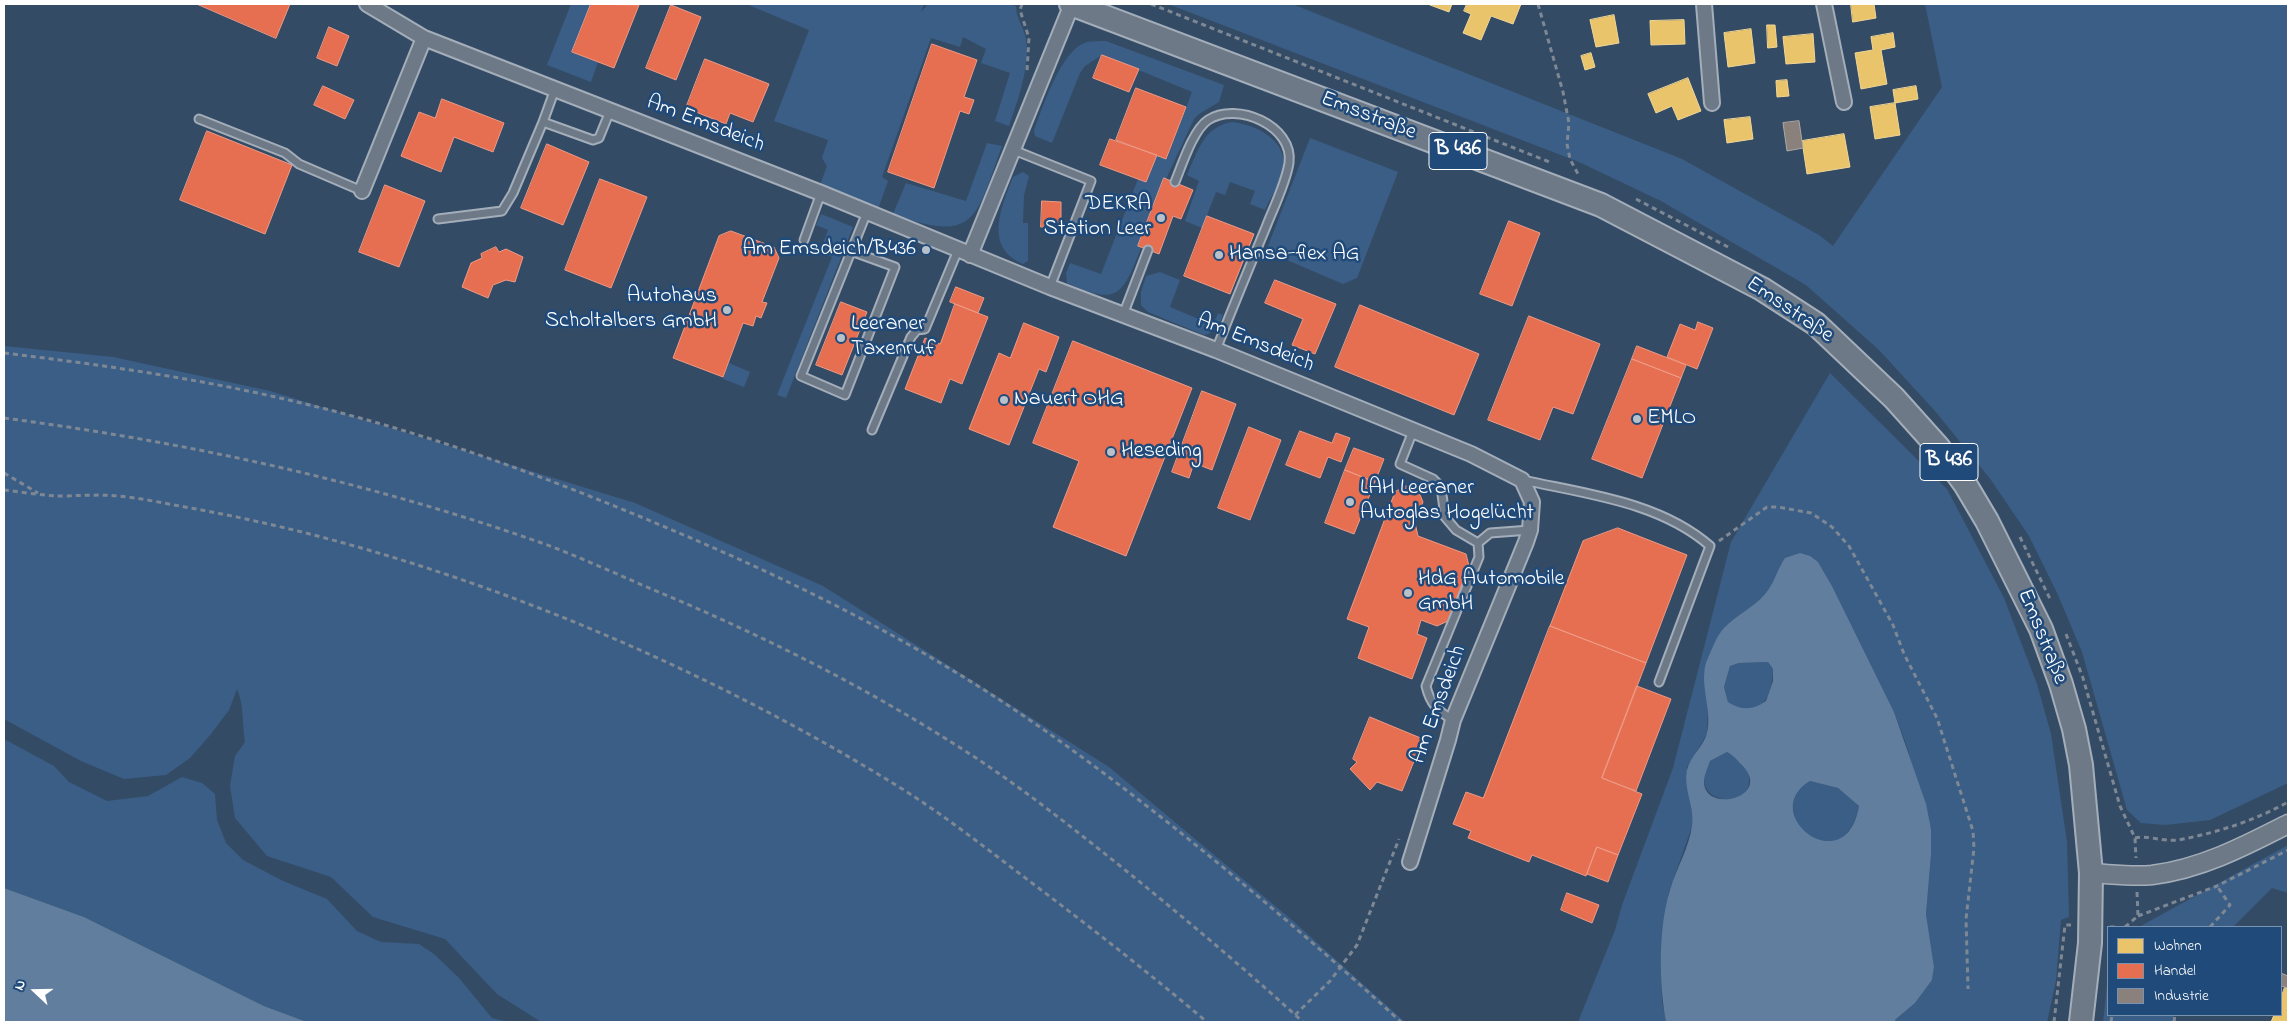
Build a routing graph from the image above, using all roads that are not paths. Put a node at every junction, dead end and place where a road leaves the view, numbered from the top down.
1 (367, 4) edge
2 (1071, 4) edge
3 (1704, 4) edge
4 (1824, 4) edge
5 (424, 38) junction
6 (555, 89) junction
7 (1844, 102) dead end
8 (1712, 103) dead end
9 (610, 111) junction
10 (199, 118) dead end
11 (543, 122) junction
12 (1011, 149) junction
13 (1175, 182) dead end
14 (362, 191) joint
15 (822, 193) junction
16 (867, 212) junction
17 (438, 219) dead end
18 (804, 240) dead end
19 (851, 250) junction
20 (1148, 250) dead end
21 (964, 252) junction
22 (1050, 287) junction
23 (1123, 315) junction
24 (1216, 350) junction
25 (872, 430) dead end
26 (1413, 430) junction
27 (1522, 480) junction
28 (1530, 530) junction
29 (1478, 543) junction
30 (1659, 682) dead end
31 (1453, 720) junction
32 (2288, 824) edge
33 (1410, 862) dead end
34 (2091, 873) junction
35 (2081, 1022) edge

1 - 5 street, Am Emsdeich
2 - 12 street
2 - 34 main road, Emsstraße / B 436
3 - 8 street
4 - 7 street
5 - 6 street, Am Emsdeich
5 - 14 street
6 - 9 street, Am Emsdeich
6 - 11 lane
9 - 11 lane
9 - 15 street, Am Emsdeich
10 - 14 lane
11 - 17 lane
12 - 21 street
12 - 22 lane
13 - 24 lane
15 - 16 street, Am Emsdeich
15 - 18 lane
16 - 19 lane
16 - 21 street, Am Emsdeich
19 - 19 lane
20 - 23 lane
21 - 22 street, Am Emsdeich
21 - 25 lane
22 - 23 street, Am Emsdeich
23 - 24 street, Am Emsdeich
24 - 26 street, Am Emsdeich
26 - 27 street, Am Emsdeich
26 - 29 lane
27 - 28 street, Am Emsdeich
27 - 30 lane, Am Emsdeich
28 - 29 lane
28 - 31 street, Am Emsdeich
29 - 31 lane
31 - 33 street, Am Emsdeich
32 - 34 street
34 - 35 main road, Emsstraße / B 436

